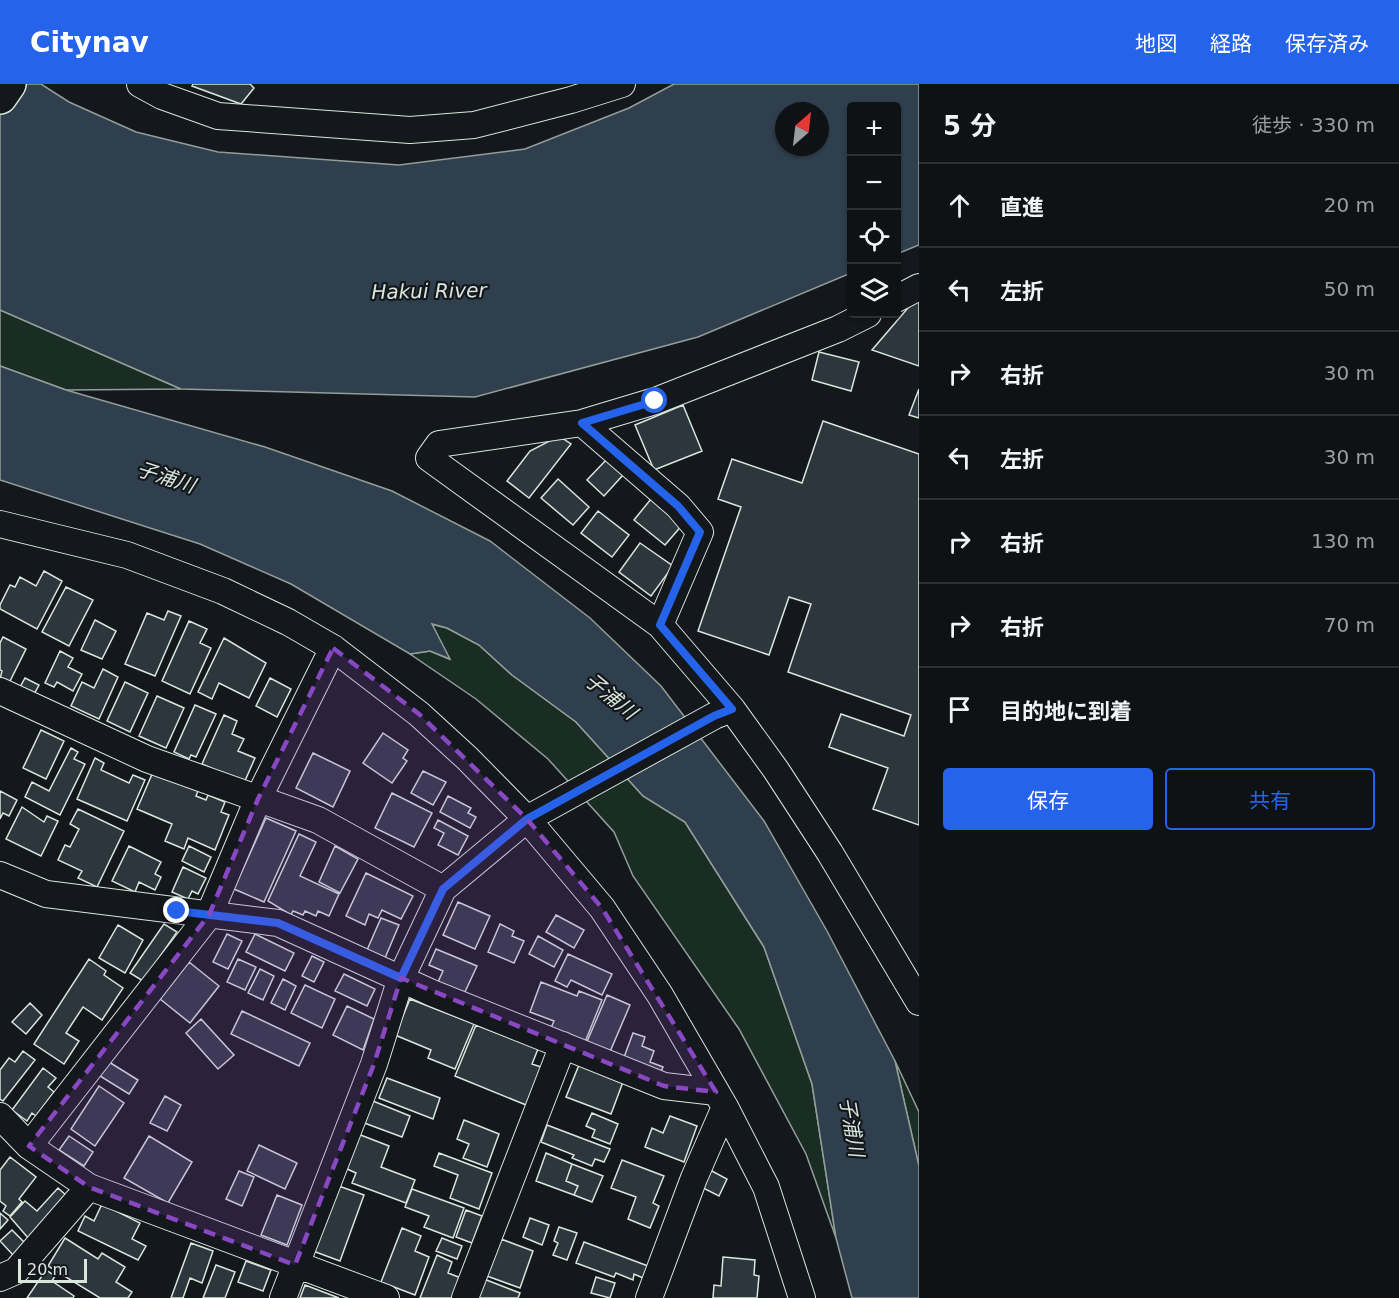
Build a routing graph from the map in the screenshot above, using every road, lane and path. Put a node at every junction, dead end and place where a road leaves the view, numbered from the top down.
1 (9, 84) edge
2 (140, 84) edge
3 (622, 84) edge
4 (0, 97) edge
5 (919, 287) edge
6 (901, 297) edge
7 (860, 318) edge
8 (582, 423) junction
9 (0, 524) edge
10 (660, 625) junction
11 (333, 648) junction
12 (0, 691) edge
13 (723, 712) junction
14 (258, 799) junction
15 (535, 815) junction
16 (0, 875) edge
17 (443, 889) junction
18 (209, 915) junction
19 (401, 978) junction
20 (919, 1002) edge
21 (563, 1045) junction
22 (721, 1100) junction
23 (0, 1116) edge
24 (29, 1146) junction
25 (89, 1187) junction
26 (295, 1265) junction
27 (0, 1278) edge
28 (283, 1298) edge
29 (386, 1298) edge
30 (465, 1298) edge
31 (649, 1298) edge
32 (802, 1298) edge

1 - 4 highway
2 - 3 street
5 - 6 street
7 - 8 street
8 - 10 street
8 - 10 street
9 - 11 street
10 - 13 street
11 - 14 street
11 - 15 street
12 - 14 street
13 - 15 street
13 - 20 street
14 - 17 street
14 - 18 street
15 - 17 street
15 - 22 street
16 - 18 street
17 - 19 street
18 - 19 street
18 - 24 street
19 - 21 street
19 - 26 street
21 - 22 street
21 - 30 street
22 - 31 street
22 - 32 street
23 - 24 street
24 - 25 street
25 - 26 street
25 - 27 street
26 - 28 street
26 - 29 street

